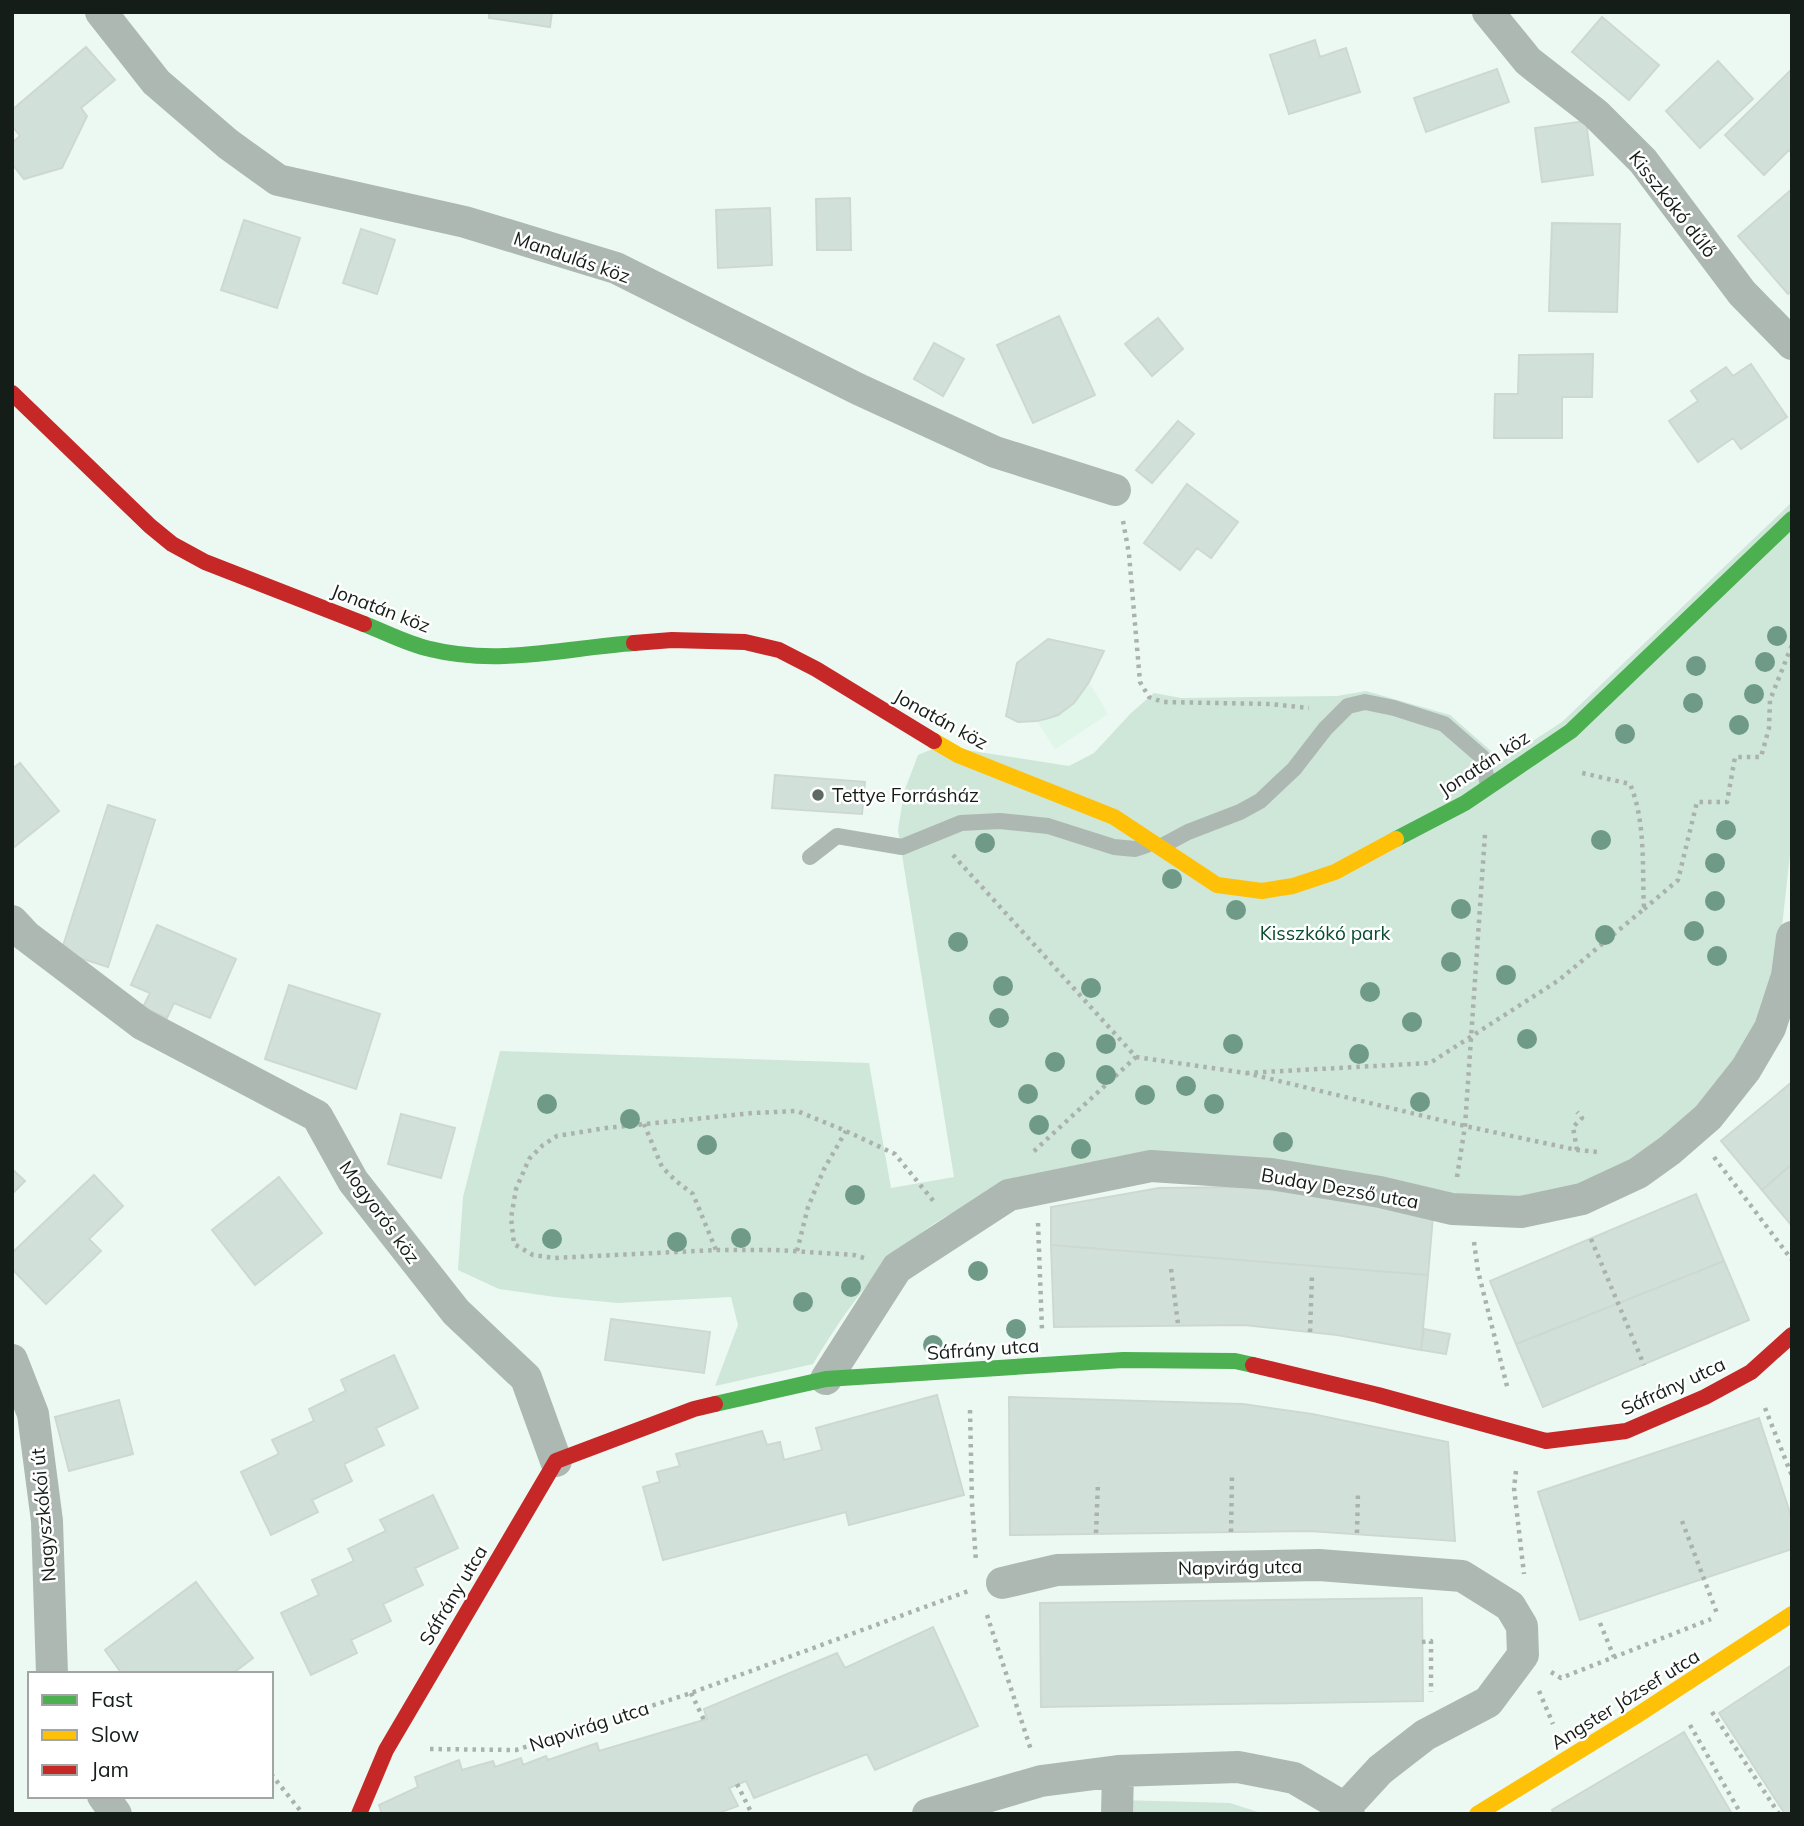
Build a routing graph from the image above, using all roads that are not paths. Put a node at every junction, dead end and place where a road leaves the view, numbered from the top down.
1 (101, 12) edge
2 (1488, 12) edge
3 (1792, 344) edge
4 (12, 393) edge
5 (1118, 503) road end
6 (1792, 519) edge
7 (1489, 788) junction
8 (1156, 846) junction
9 (810, 857) dead end
10 (12, 920) edge
11 (1792, 937) edge
12 (1792, 1335) edge
13 (12, 1360) edge
14 (826, 1379) junction
15 (556, 1461) junction
16 (1002, 1583) road end
17 (1792, 1614) edge
18 (52, 1672) edge
19 (1118, 1771) junction
20 (104, 1798) edge
21 (1347, 1811) edge
22 (116, 1814) edge
23 (359, 1814) edge
24 (928, 1814) edge
25 (1117, 1814) edge
26 (1477, 1814) edge

1 - 5 street, Mandulás köz
2 - 3 street, Kisszkókó dűlő
4 - 8 street, Jonatán köz
6 - 7 street, Jonatán köz
7 - 8 street, Jonatán köz
7 - 8 lane
8 - 9 lane
10 - 15 street, Mogyorós köz
11 - 14 street, Buday Dezső utca
12 - 14 street, Sáfrány utca
13 - 18 street, Nagyszkókói út
14 - 15 street, Sáfrány utca
15 - 23 street, Sáfrány utca
16 - 21 street, Napvirág utca
17 - 26 street, Angster József utca
19 - 21 street
19 - 24 street
19 - 25 street
20 - 22 street

